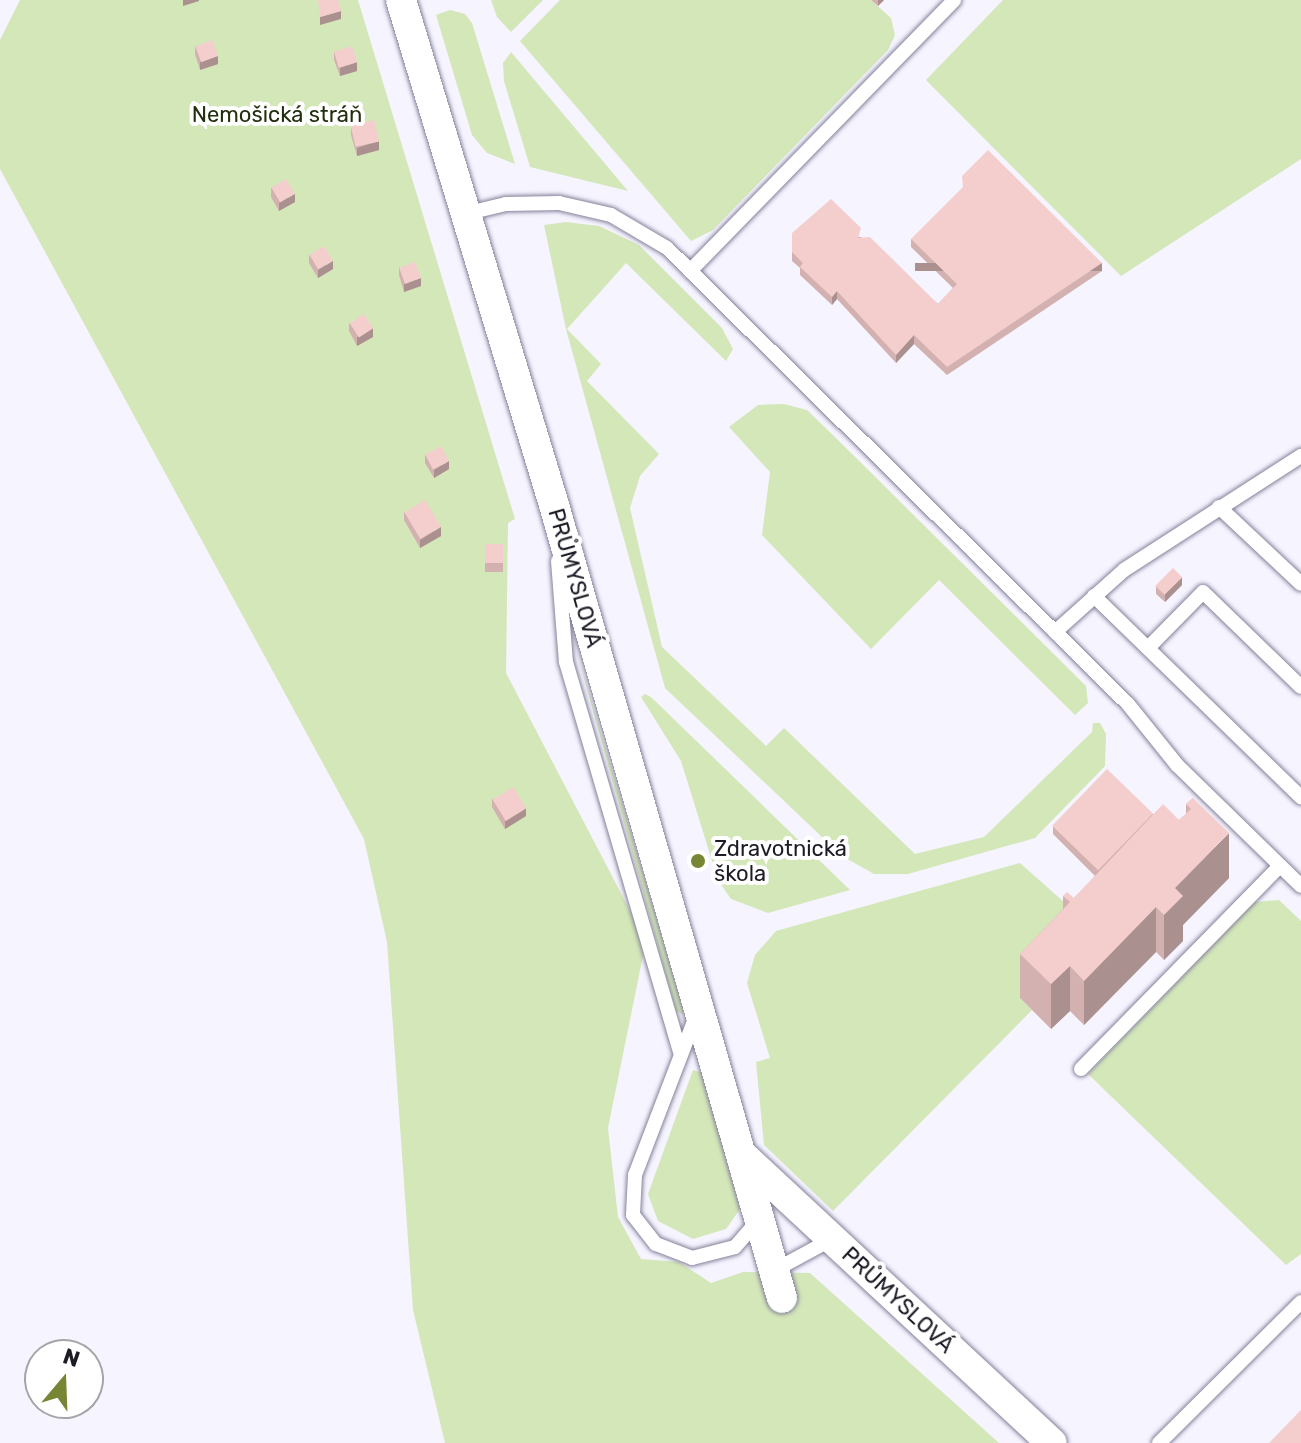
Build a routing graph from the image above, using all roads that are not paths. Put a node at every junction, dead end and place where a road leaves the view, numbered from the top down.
1 (401, 0) edge
2 (954, 0) edge
3 (464, 214) junction
4 (690, 271) junction
5 (1301, 456) edge
6 (554, 505) junction
7 (1219, 507) junction
8 (1301, 584) edge
9 (1094, 596) junction
10 (1055, 632) junction
11 (1148, 648) junction
12 (1301, 687) edge
13 (1301, 797) edge
14 (1280, 866) junction
15 (1301, 886) edge
16 (700, 1005) junction
17 (681, 1055) junction
18 (1081, 1069) dead end
19 (744, 1157) junction
20 (759, 1213) junction
21 (833, 1239) junction
22 (778, 1284) joint
23 (1301, 1302) edge
24 (1052, 1443) edge
25 (1159, 1443) edge

1 - 3 street, PRŮMYSLOVÁ
2 - 4 lane
3 - 4 lane
3 - 6 street, PRŮMYSLOVÁ
4 - 10 lane
5 - 7 lane
6 - 16 street, PRŮMYSLOVÁ
6 - 17 lane
7 - 8 lane
7 - 9 lane
9 - 10 lane
9 - 11 lane
10 - 14 lane
11 - 12 lane
11 - 13 lane
14 - 15 lane
14 - 18 lane
16 - 17 lane
16 - 19 street, PRŮMYSLOVÁ
17 - 20 lane
19 - 20 street, PRŮMYSLOVÁ
19 - 21 street, PRŮMYSLOVÁ
20 - 22 street, PRŮMYSLOVÁ
21 - 22 lane
21 - 24 street, PRŮMYSLOVÁ
23 - 25 lane

